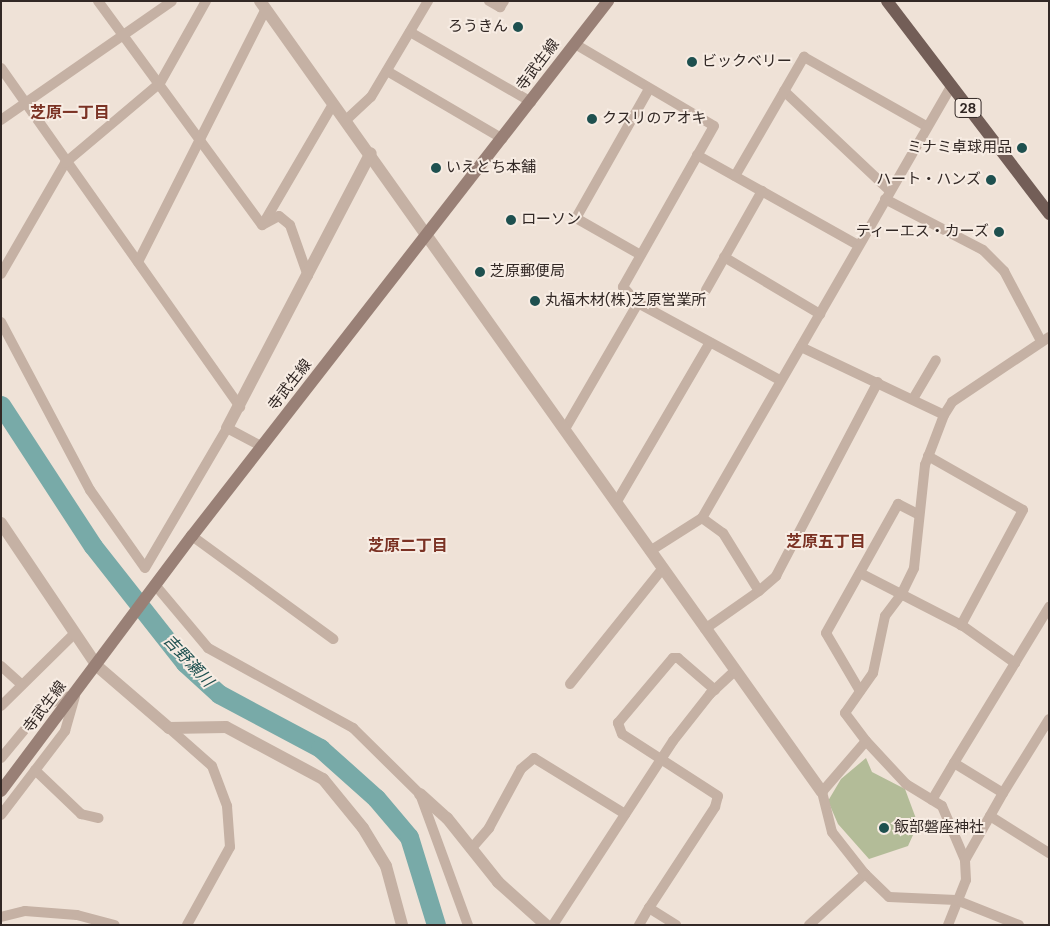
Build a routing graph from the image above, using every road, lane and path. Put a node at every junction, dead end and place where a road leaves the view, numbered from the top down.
1 (98, 1) edge
2 (172, 1) edge
3 (206, 1) edge
4 (428, 1) edge
5 (489, 1) edge
6 (504, 1) edge
7 (608, 1) edge
8 (887, 1) edge
9 (263, 5) edge
10 (410, 32) junction
11 (125, 36) junction
12 (575, 44) junction
13 (1, 68) edge
14 (387, 71) junction
15 (160, 83) junction
16 (951, 86) junction
17 (650, 89) junction
18 (784, 92) junction
19 (531, 102) junction
20 (26, 104) junction
21 (333, 104) junction
22 (1, 120) edge
23 (345, 121) junction
24 (926, 126) junction
25 (201, 138) junction
26 (503, 139) junction
27 (371, 153) junction
28 (697, 155) junction
29 (65, 163) junction
30 (735, 176) junction
31 (762, 191) junction
32 (887, 195) junction
33 (1049, 214) edge
34 (262, 225) junction
35 (429, 235) junction
36 (858, 245) junction
37 (639, 254) junction
38 (724, 258) junction
39 (138, 262) junction
40 (1, 274) edge
41 (308, 276) junction
42 (706, 290) dead end
43 (638, 303) junction
44 (820, 314) junction
45 (1, 322) edge
46 (1045, 339) edge
47 (710, 342) junction
48 (801, 347) junction
49 (936, 360) dead end
50 (780, 380) junction
51 (878, 382) junction
52 (913, 399) junction
53 (240, 407) junction
54 (944, 415) junction
55 (228, 428) junction
56 (565, 429) junction
57 (262, 447) junction
58 (928, 456) junction
59 (616, 503) junction
60 (918, 514) junction
61 (702, 518) junction
62 (1, 523) edge
63 (192, 536) junction
64 (650, 551) junction
65 (662, 568) junction
66 (860, 573) junction
67 (153, 590) junction
68 (759, 591) junction
69 (901, 595) junction
70 (1049, 607) edge
71 (961, 625) junction
72 (704, 629) junction
73 (74, 634) junction
74 (333, 639) dead end
75 (99, 662) junction
76 (1015, 663) junction
77 (1, 666) edge
78 (734, 672) junction
79 (570, 684) dead end
80 (22, 685) junction
81 (715, 690) junction
82 (860, 691) junction
83 (75, 694) junction
84 (1, 706) edge
85 (1049, 719) edge
86 (169, 728) junction
87 (1045, 735) edge
88 (866, 741) junction
89 (1, 758) edge
90 (662, 758) junction
91 (954, 763) junction
92 (35, 770) junction
93 (1, 791) edge
94 (822, 792) junction
95 (1003, 793) junction
96 (420, 794) junction
97 (932, 800) junction
98 (625, 814) junction
99 (1, 815) edge
100 (990, 816) junction
101 (99, 818) dead end
102 (471, 848) junction
103 (1049, 853) edge
104 (965, 860) junction
105 (865, 874) junction
106 (956, 900) junction
107 (649, 908) junction
108 (822, 913) junction
109 (1, 917) edge
110 (115, 925) edge
111 (187, 925) edge
112 (402, 925) edge
113 (468, 925) edge
114 (546, 925) edge
115 (552, 925) edge
116 (639, 925) edge
117 (676, 925) edge
118 (809, 925) edge
119 (826, 925) edge
120 (948, 925) edge
121 (1019, 925) edge

1 - 11 street
2 - 11 street
3 - 15 street
4 - 10 street
5 - 6 street
7 - 12 main road, 寺武生線
8 - 16 main road, 28
9 - 21 street
9 - 25 street
10 - 14 street
10 - 19 street
11 - 15 street
11 - 20 street
12 - 17 street
12 - 19 main road, 寺武生線
13 - 20 street
14 - 23 street
14 - 26 street
15 - 25 street
15 - 29 street
16 - 24 street
16 - 33 main road, 28
17 - 28 street
17 - 37 street
18 - 24 street
18 - 30 street
18 - 32 street
19 - 26 main road, 寺武生線
20 - 22 street
20 - 29 street
21 - 23 street
21 - 34 street
23 - 27 street
24 - 32 street
25 - 34 street
25 - 39 street
26 - 35 main road, 寺武生線
27 - 35 street
27 - 41 street
28 - 30 street
28 - 37 street
29 - 39 street
29 - 40 street
30 - 31 street
31 - 36 street
31 - 38 street
32 - 36 street
32 - 46 street
34 - 41 street
35 - 56 street
35 - 57 main road, 寺武生線
36 - 44 street
37 - 43 street
38 - 42 street
38 - 44 street
39 - 53 street
41 - 53 street
43 - 47 street
43 - 56 street
44 - 48 street
45 - 55 street
46 - 54 street
47 - 50 street
47 - 59 street
48 - 50 street
48 - 51 street
49 - 52 street
50 - 61 street
51 - 52 street
51 - 68 street
52 - 54 street
53 - 55 street
54 - 58 street
55 - 57 street
56 - 59 street
57 - 63 main road, 寺武生線
58 - 60 street
58 - 71 street
59 - 64 street
60 - 66 street
60 - 69 street
61 - 64 street
61 - 68 street
62 - 73 street
63 - 67 main road, 寺武生線
63 - 74 street
64 - 65 street
65 - 72 street
65 - 79 street
66 - 69 street
66 - 82 street
67 - 75 main road, 寺武生線
67 - 96 street
68 - 72 street
69 - 71 street
69 - 82 street
70 - 76 street
71 - 76 street
72 - 78 street
73 - 75 street
73 - 80 street
75 - 83 main road, 寺武生線
75 - 86 street
76 - 91 street
77 - 80 street
78 - 81 street
78 - 94 street
80 - 84 street
81 - 90 street
81 - 90 street
82 - 88 street
83 - 89 street
83 - 92 street
83 - 93 main road, 寺武生線
85 - 87 street
86 - 111 street
86 - 112 street
87 - 95 street
88 - 94 street
88 - 97 street
90 - 98 street
90 - 107 street
91 - 95 street
91 - 97 street
92 - 99 street
92 - 101 street
94 - 105 street
95 - 100 street
96 - 102 street
96 - 113 street
97 - 104 street
98 - 102 street
98 - 115 street
100 - 103 street
100 - 104 street
102 - 114 street
104 - 106 street
105 - 106 street
105 - 108 street
106 - 120 street
106 - 121 street
107 - 116 street
107 - 117 street
108 - 118 street
108 - 119 street
109 - 110 street

